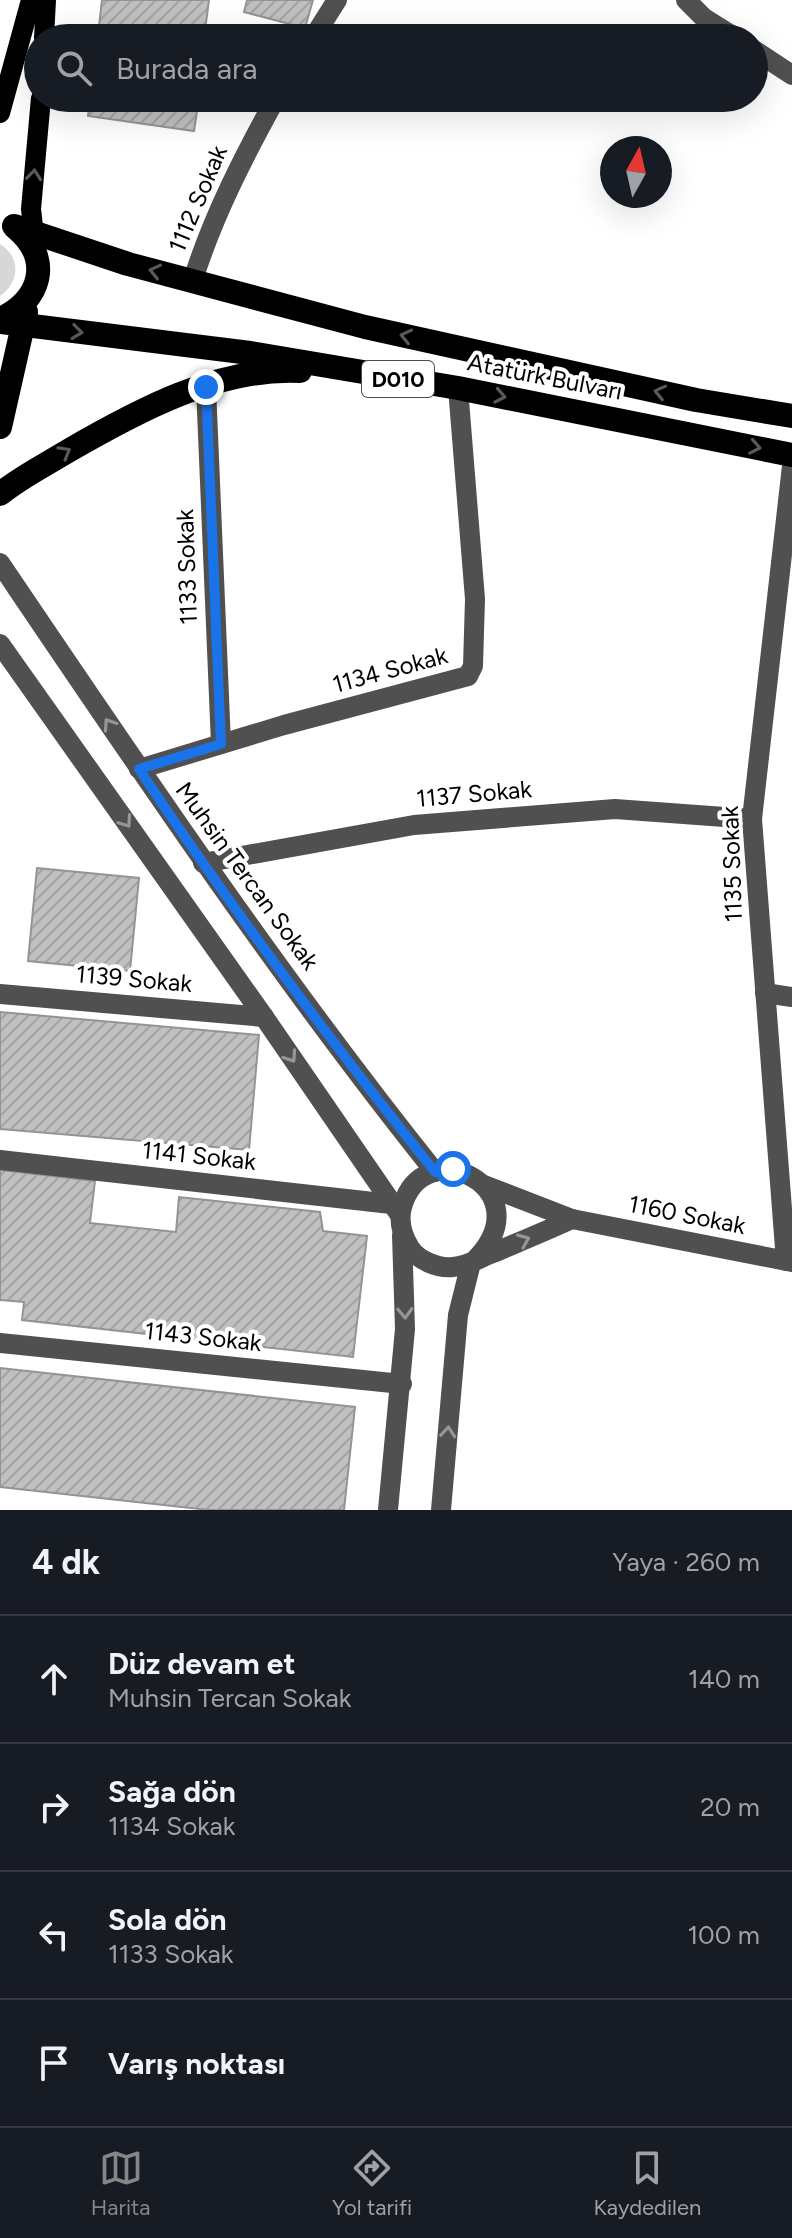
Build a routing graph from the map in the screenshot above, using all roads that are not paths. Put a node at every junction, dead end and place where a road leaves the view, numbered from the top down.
1 (31, 0) edge
2 (46, 0) edge
3 (337, 0) edge
4 (686, 0) edge
5 (24, 24) edge
6 (24, 24) edge
7 (45, 24) edge
8 (322, 24) edge
9 (714, 24) edge
10 (768, 59) edge
11 (792, 75) edge
12 (1, 104) edge
13 (40, 112) edge
14 (268, 112) edge
15 (21, 233) edge
16 (193, 280) junction
17 (8, 322) edge
18 (369, 375) junction
19 (206, 387) junction
20 (458, 388) junction
21 (792, 416) edge
22 (0, 427) edge
23 (792, 455) edge
24 (792, 466) edge
25 (0, 494) edge
26 (0, 563) edge
27 (0, 644) edge
28 (221, 744) junction
29 (139, 769) junction
30 (752, 819) junction
31 (203, 863) junction
32 (765, 993) junction
33 (0, 994) edge
34 (792, 997) edge
35 (264, 1017) junction
36 (0, 1160) edge
37 (435, 1172) junction
38 (484, 1185) junction
39 (398, 1218) junction
40 (572, 1219) junction
41 (473, 1261) junction
42 (789, 1262) edge
43 (0, 1343) edge
44 (402, 1384) junction
45 (388, 1510) edge
46 (441, 1510) edge

1 - 5 main road
2 - 7 main road
3 - 8 street
4 - 9 street
6 - 12 main road
10 - 11 street
15 -> 13 main road
14 - 16 street, 1112 Sokak
16 -> 15 highway, Atatürk Bulvarı / D010
15 - 17 highway
21 -> 16 highway, Atatürk Bulvarı / D010
17 -> 18 highway, Atatürk Bulvarı / D010
17 - 22 highway
18 - 19 highway
18 - 20 highway, Atatürk Bulvarı / D010
25 -> 19 highway
19 - 28 street, 1133 Sokak
20 -> 23 highway, Atatürk Bulvarı / D010
20 - 28 street, 1134 Sokak
24 - 30 street, 1135 Sokak
29 -> 26 street, Muhsin Tercan Sokak
27 -> 35 street
28 - 29 street, 1134 Sokak
29 - 31 street, Muhsin Tercan Sokak
30 - 31 street, 1137 Sokak
30 - 32 street, 1135 Sokak
31 - 37 street, Muhsin Tercan Sokak
32 - 34 street
32 - 42 street, 1135 Sokak
33 - 35 street, 1139 Sokak
35 -> 39 street
36 - 39 street, 1141 Sokak
37 - 38 street
37 - 39 street
38 - 40 street, 1160 Sokak
38 - 41 street
39 - 41 street
39 -> 44 street
41 -> 40 street
40 - 42 street, 1160 Sokak
46 -> 41 street
43 - 44 street, 1143 Sokak
44 - 45 street

